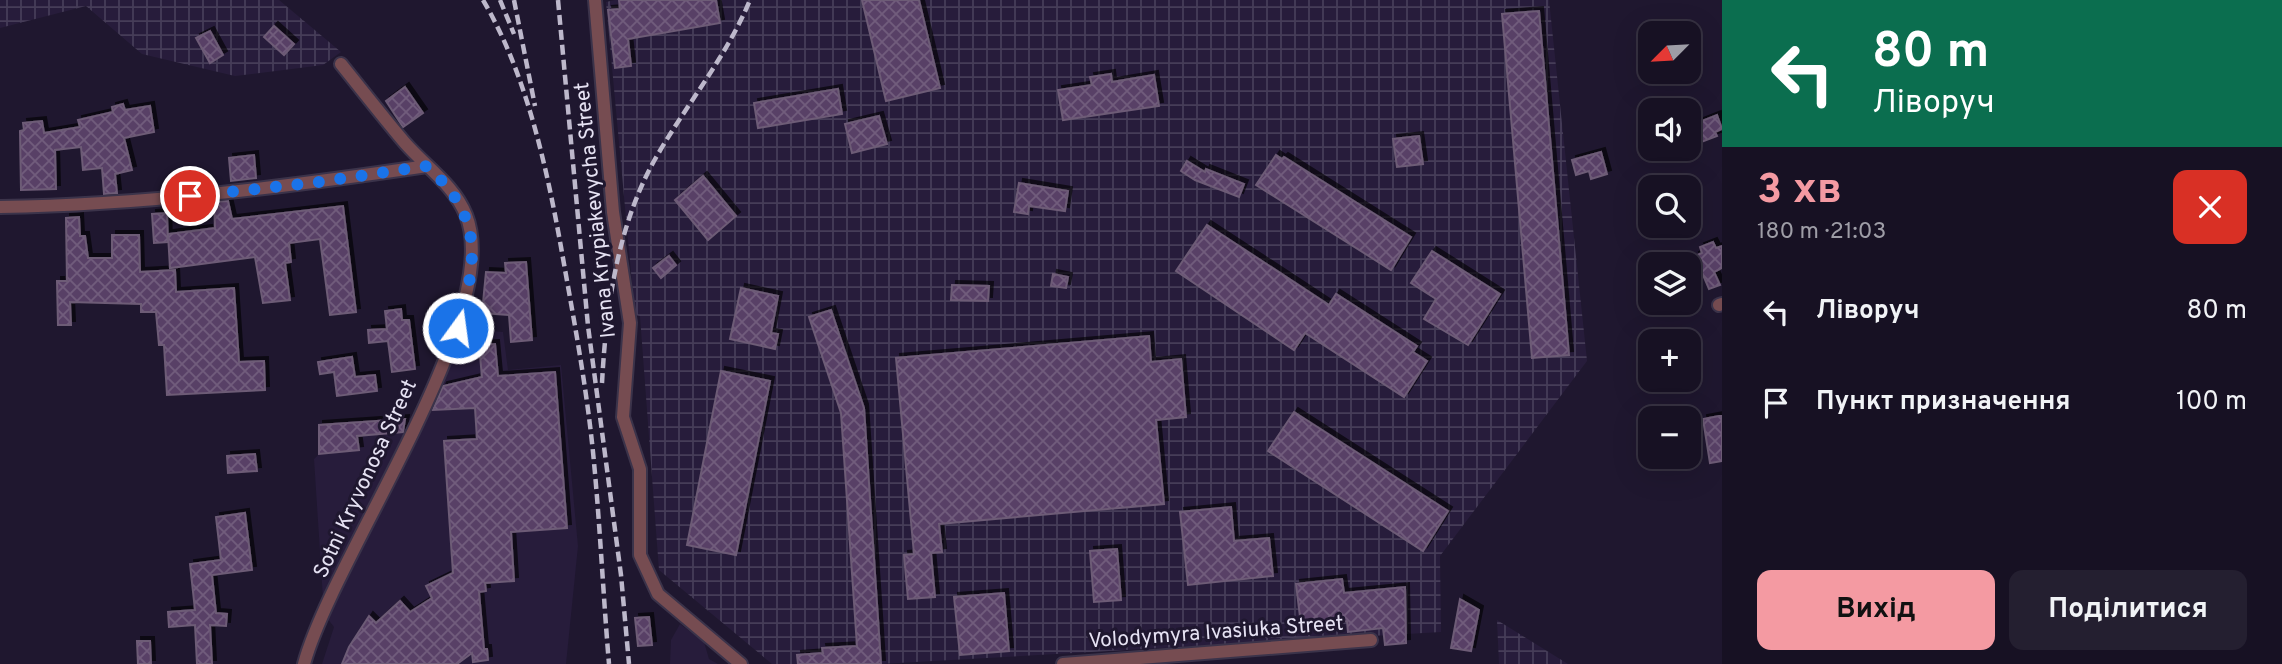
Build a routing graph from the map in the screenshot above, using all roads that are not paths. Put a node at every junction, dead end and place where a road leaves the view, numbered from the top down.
1 (595, 0) edge
2 (341, 64) dead end
3 (427, 166) junction
4 (0, 206) edge
5 (1371, 640) dead end
6 (304, 664) edge
7 (741, 664) edge
8 (1063, 664) edge

1 - 7 street, Ivana Krypiakevycha Street
2 - 3 street, Sotni Kryvonosa Street
3 - 4 street
3 - 6 street, Sotni Kryvonosa Street
5 - 8 street, Volodymyra Ivasiuka Street

